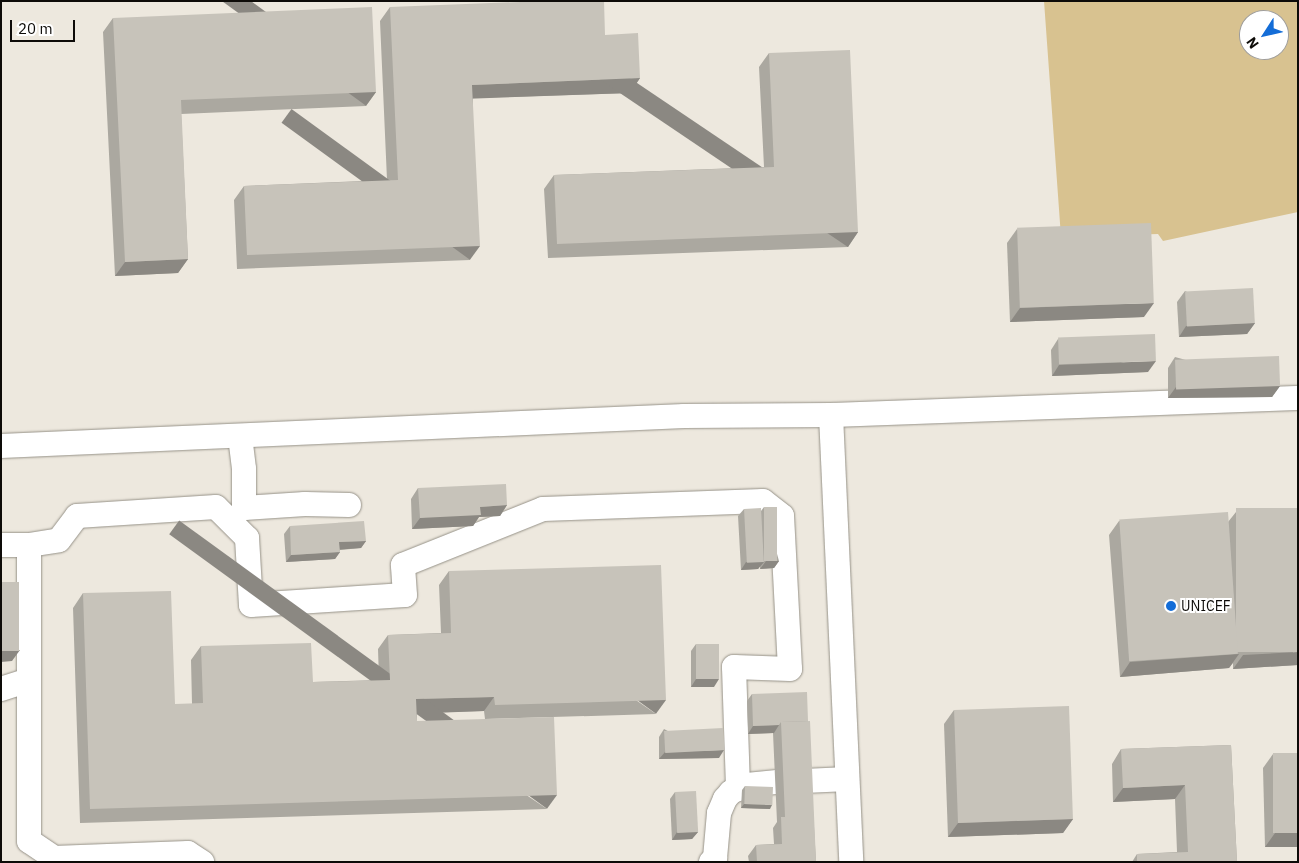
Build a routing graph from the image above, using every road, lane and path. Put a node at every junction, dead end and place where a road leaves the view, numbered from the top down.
1 (1298, 398) edge
2 (831, 415) junction
3 (240, 436) junction
4 (1, 446) edge
5 (349, 505) dead end
6 (1, 545) edge
7 (29, 545) junction
8 (28, 680) junction
9 (1, 689) edge
10 (847, 779) junction
11 (805, 781) edge
12 (775, 782) dead end
13 (738, 789) junction
14 (202, 862) edge
15 (711, 862) edge
16 (851, 862) edge

1 - 2 street
2 - 3 street
2 - 10 street
3 - 4 street
3 - 5 street
6 - 7 street
7 - 8 street
7 - 13 street
8 - 9 street
8 - 14 street
10 - 11 street
10 - 16 street
12 - 13 street
13 - 15 street

